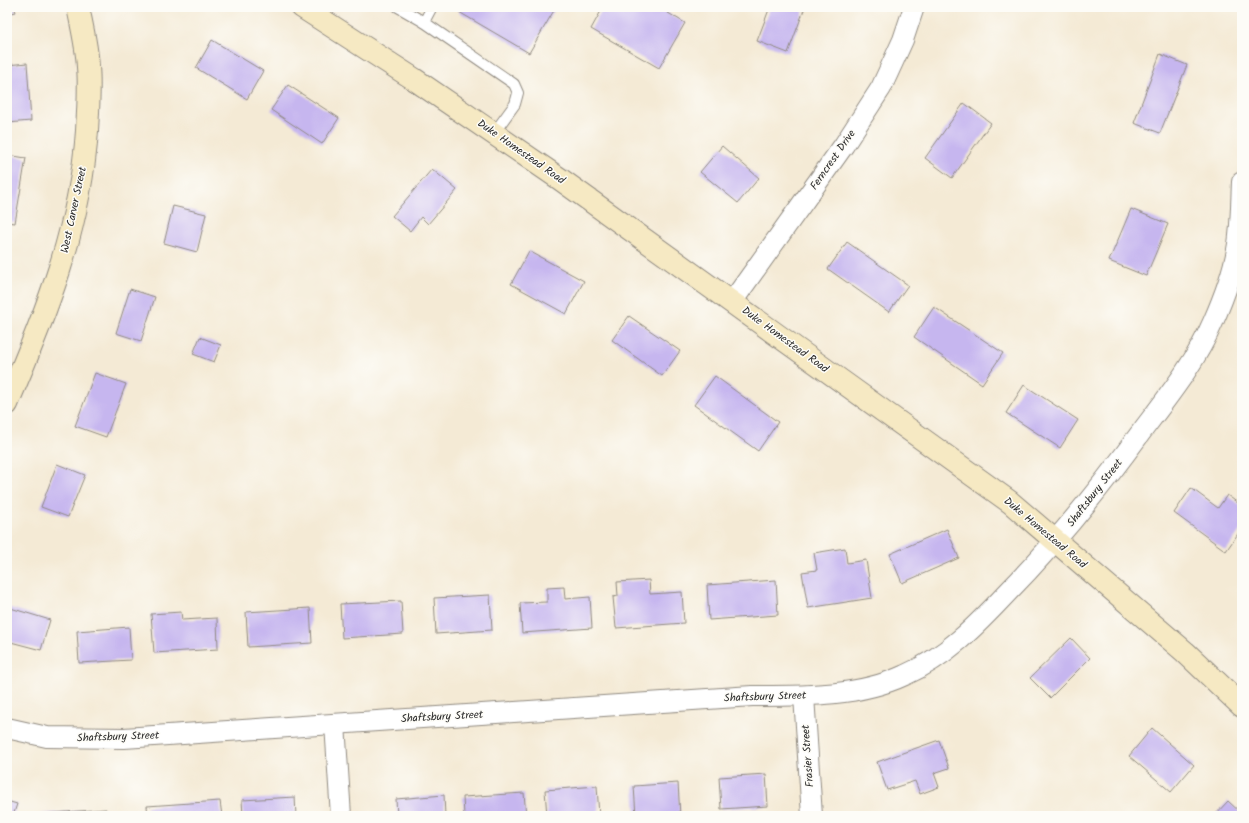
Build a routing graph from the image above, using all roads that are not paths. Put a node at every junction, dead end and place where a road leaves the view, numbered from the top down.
1 (78, 7) edge
2 (398, 7) edge
3 (432, 7) edge
4 (914, 7) edge
5 (312, 10) edge
6 (424, 22) junction
7 (494, 133) junction
8 (1242, 182) edge
9 (732, 302) junction
10 (7, 404) edge
11 (1056, 541) junction
12 (804, 696) junction
13 (1242, 706) edge
14 (335, 724) junction
15 (7, 728) edge
16 (340, 816) edge
17 (812, 816) edge

1 - 10 street, West Carver Street
2 - 6 lane
3 - 6 lane
4 - 9 street, Ferncrest Drive
5 - 7 street, Duke Homestead Road
6 - 7 lane
7 - 9 street, Duke Homestead Road
8 - 11 street, Shaftsbury Street
9 - 11 street, Duke Homestead Road
11 - 12 street, Shaftsbury Street
11 - 13 street, Duke Homestead Road
12 - 14 street, Shaftsbury Street
12 - 17 street, Frasier Street
14 - 15 street, Shaftsbury Street
14 - 16 street

